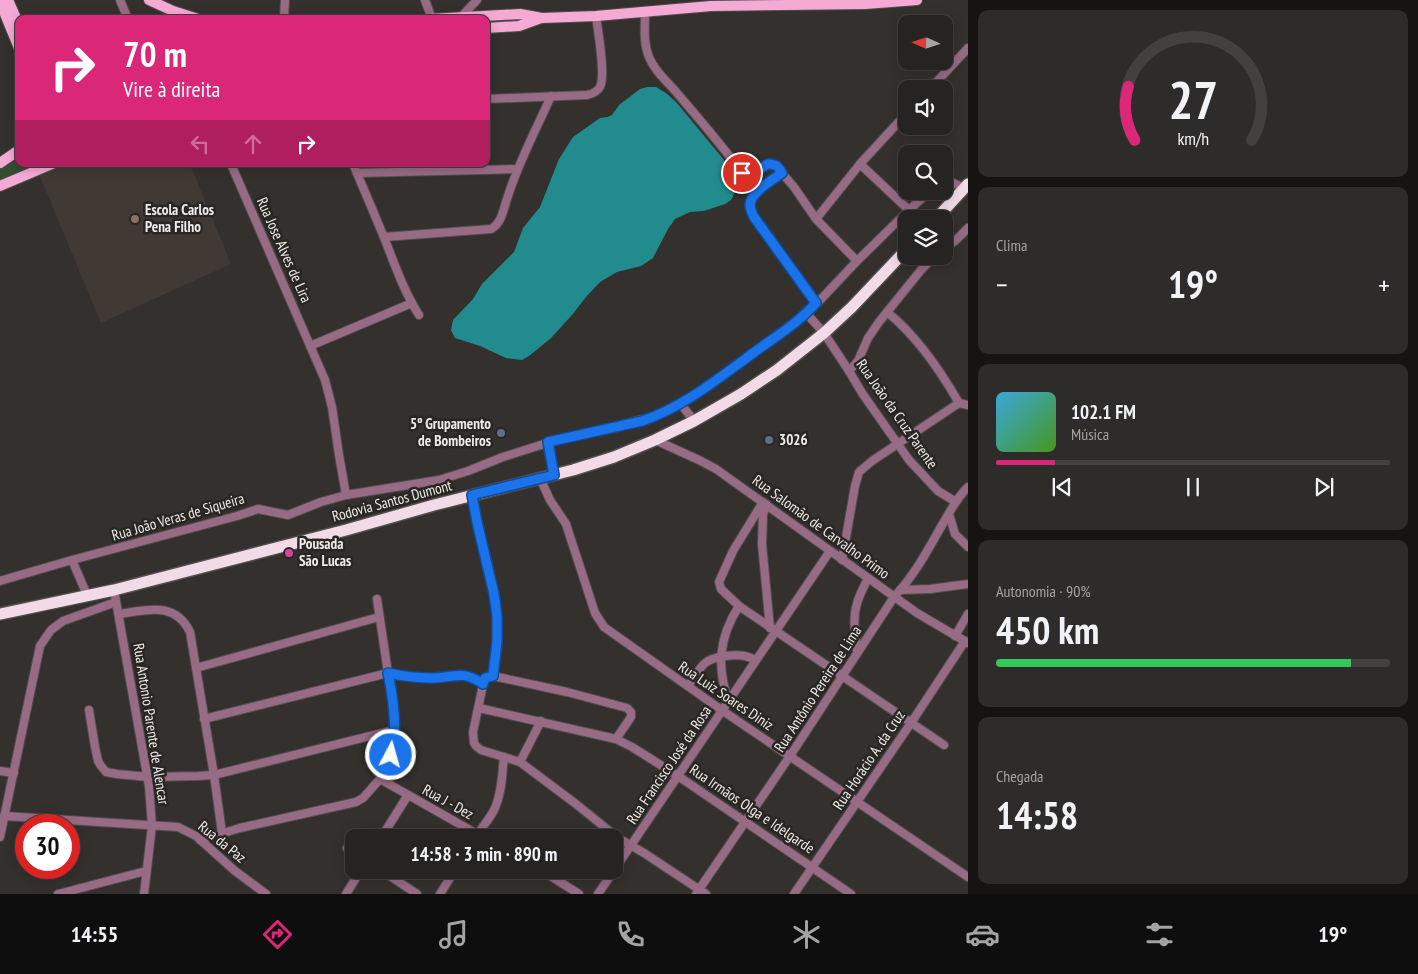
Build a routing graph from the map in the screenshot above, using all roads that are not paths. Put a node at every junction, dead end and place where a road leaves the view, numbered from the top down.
1 (120, 0) edge
2 (149, 0) edge
3 (285, 0) edge
4 (425, 0) edge
5 (477, 0) edge
6 (917, 0) edge
7 (866, 2) edge
8 (711, 3) edge
9 (6, 6) edge
10 (645, 12) junction
11 (126, 15) edge
12 (186, 15) edge
13 (284, 15) edge
14 (430, 15) edge
15 (463, 15) edge
16 (490, 15) edge
17 (596, 16) junction
18 (542, 18) junction
19 (15, 19) edge
20 (490, 28) edge
21 (15, 35) edge
22 (968, 48) edge
23 (938, 80) edge
24 (551, 96) junction
25 (490, 99) edge
26 (898, 123) edge
27 (15, 153) edge
28 (0, 163) edge
29 (860, 164) junction
30 (45, 167) edge
31 (232, 167) edge
32 (355, 167) edge
33 (517, 169) junction
34 (357, 173) junction
35 (782, 173) junction
36 (953, 182) edge
37 (0, 186) edge
38 (966, 186) edge
39 (920, 200) edge
40 (909, 210) joint
41 (944, 210) edge
42 (816, 219) junction
43 (898, 221) edge
44 (968, 228) edge
45 (384, 237) junction
46 (953, 242) edge
47 (898, 258) edge
48 (857, 261) junction
49 (926, 265) edge
50 (412, 303) junction
51 (816, 303) junction
52 (888, 312) junction
53 (807, 314) junction
54 (420, 315) dead end
55 (824, 333) junction
56 (310, 346) junction
57 (850, 371) junction
58 (680, 403) junction
59 (959, 403) junction
60 (968, 405) edge
61 (694, 421) junction
62 (655, 440) junction
63 (548, 442) junction
64 (898, 444) junction
65 (554, 475) junction
66 (540, 478) junction
67 (968, 487) edge
68 (346, 495) junction
69 (472, 495) junction
70 (956, 502) junction
71 (765, 503) junction
72 (949, 514) junction
73 (968, 547) edge
74 (830, 551) junction
75 (72, 560) junction
76 (842, 560) junction
77 (868, 578) junction
78 (0, 581) edge
79 (968, 584) edge
80 (114, 590) junction
81 (900, 590) junction
82 (87, 595) junction
83 (894, 597) junction
84 (377, 600) dead end
85 (116, 602) junction
86 (738, 606) junction
87 (2, 613) edge
88 (119, 614) junction
89 (968, 614) edge
90 (379, 618) junction
91 (773, 630) junction
92 (955, 636) junction
93 (966, 642) edge
94 (857, 652) junction
95 (721, 657) junction
96 (756, 660) junction
97 (196, 668) junction
98 (388, 673) junction
99 (492, 676) junction
100 (842, 677) junction
101 (483, 684) junction
102 (688, 686) junction
103 (728, 702) junction
104 (479, 708) junction
105 (89, 710) dead end
106 (722, 711) junction
107 (204, 718) junction
108 (541, 721) junction
109 (910, 723) junction
110 (394, 730) junction
111 (616, 739) junction
112 (944, 745) dead end
113 (790, 756) junction
114 (504, 757) junction
115 (520, 762) junction
116 (0, 771) edge
117 (14, 773) junction
118 (214, 775) junction
119 (678, 776) junction
120 (148, 777) junction
121 (380, 779) junction
122 (408, 795) junction
123 (857, 802) junction
124 (4, 816) junction
125 (746, 821) junction
126 (152, 826) junction
127 (387, 829) edge
128 (465, 829) edge
129 (481, 829) edge
130 (222, 833) junction
131 (0, 837) edge
132 (200, 840) junction
133 (631, 846) junction
134 (813, 867) junction
135 (146, 871) junction
136 (968, 877) edge
137 (355, 879) edge
138 (394, 879) edge
139 (449, 879) edge
140 (556, 879) edge
141 (700, 892) edge
142 (58, 894) edge
143 (144, 894) edge
144 (266, 894) edge
145 (346, 894) edge
146 (417, 894) edge
147 (440, 894) edge
148 (580, 894) edge
149 (598, 894) edge
150 (794, 894) edge
151 (851, 894) edge

1 - 11 street
2 - 12 main road
3 - 13 street
4 - 14 street
5 - 15 street
6 - 7 main road
7 - 8 main road
8 - 10 main road
9 - 19 main road
9 - 21 main road
10 - 17 main road
10 - 35 street
16 - 18 main road
17 - 18 main road
17 - 24 street
18 - 20 main road
22 - 23 street
24 - 25 street
24 - 33 street
26 - 29 street
27 - 28 main road
29 - 40 street
29 - 42 street
30 - 37 main road
31 - 56 street, Rua Jose Alves de Lira
32 - 34 street
33 - 34 street
33 - 45 street
34 - 45 street
35 - 42 street
35 - 51 street
36 - 38 street
38 - 41 highway
39 - 40 street, Rua João Veras de Siqueira
42 - 48 street
43 - 48 street, Rua João Veras de Siqueira
44 - 46 street
45 - 50 street
47 - 55 highway, Rodovia Santos Dumont
48 - 51 street, Rua João Veras de Siqueira
49 - 52 street
50 - 54 street
50 - 56 street
51 - 53 street, Rua João Veras de Siqueira
52 - 57 street
52 - 59 street
53 - 55 street, Rua João da Cruz Parente
53 - 58 street, Rua João Veras de Siqueira
55 - 57 street, Rua João da Cruz Parente
55 - 61 highway, Rodovia Santos Dumont
56 - 68 street, Rua Jose Alves de Lira
57 - 64 street, Rua João da Cruz Parente
58 - 61 street
58 - 63 street, Rua João Veras de Siqueira
59 - 60 street
59 - 64 street
61 - 62 highway, Rodovia Santos Dumont
62 - 65 highway, Rodovia Santos Dumont
62 - 71 street, Rua Salomão de Carvalho Primo
63 - 65 street
63 - 68 street, Rua João Veras de Siqueira
64 - 70 street, Rua João da Cruz Parente
64 - 76 street
65 - 66 highway, Rodovia Santos Dumont
66 - 69 highway, Rodovia Santos Dumont
66 - 102 street, Rua Luiz Soares Diniz
67 - 70 street, Rua Antônio Pereira de Lima
68 - 75 street, Rua João Veras de Siqueira
69 - 80 highway, Rodovia Santos Dumont
69 - 99 street
70 - 72 street, Rua Antônio Pereira de Lima
71 - 74 street, Rua Salomão de Carvalho Primo
71 - 86 street
71 - 91 street
72 - 73 street
72 - 81 street, Rua Antônio Pereira de Lima
74 - 76 street, Rua Salomão de Carvalho Primo
74 - 91 street, Rua Francisco José da Rosa
75 - 78 street, Rua João Veras de Siqueira
75 - 82 street
76 - 77 street, Rua Salomão de Carvalho Primo
77 - 83 street, Rua Salomão de Carvalho Primo
77 - 94 street
79 - 81 street
80 - 82 highway, Rodovia Santos Dumont
80 - 85 street, Rua Antonio Parente de Alencar
81 - 83 street, Rua Antônio Pereira de Lima
82 - 87 highway, Rodovia Santos Dumont
83 - 92 street, Rua Salomão de Carvalho Primo
83 - 94 street, Rua Antônio Pereira de Lima
84 - 90 street
85 - 88 street, Rua Antonio Parente de Alencar
85 - 117 street
86 - 91 street
86 - 95 street
88 - 97 street
88 - 120 street, Rua Antonio Parente de Alencar
89 - 92 street
90 - 97 street
90 - 98 street
91 - 96 street, Rua Francisco José da Rosa
91 - 100 street
92 - 93 street, Rua Salomão de Carvalho Primo
93 - 109 street, Rua Horácio A. da Cruz
94 - 100 street, Rua Antônio Pereira de Lima
95 - 96 street
95 - 102 street
95 - 103 street
96 - 103 street, Rua Francisco José da Rosa
97 - 107 street
98 - 101 street
98 - 107 street
98 - 110 street
99 - 101 street
99 - 111 street
100 - 109 street
100 - 113 street, Rua Antônio Pereira de Lima
101 - 104 street
102 - 106 street, Rua Luiz Soares Diniz
103 - 106 street, Rua Francisco José da Rosa
104 - 108 street, Rua Irmãos Olga e Idelgarde
104 - 114 street
105 - 120 street
106 - 113 street, Rua Luiz Soares Diniz
106 - 119 street, Rua Francisco José da Rosa
107 - 118 street
108 - 111 street, Rua Irmãos Olga e Idelgarde
108 - 115 street
109 - 112 street
109 - 123 street, Rua Horácio A. da Cruz
110 - 118 street
110 - 121 street
111 - 119 street, Rua Irmãos Olga e Idelgarde
113 - 123 street, Rua Luiz Soares Diniz
113 - 125 street, Rua Antônio Pereira de Lima
114 - 115 street
114 - 129 street
115 - 133 street
116 - 117 street
117 - 124 street
118 - 120 street
118 - 130 street
119 - 125 street, Rua Irmãos Olga e Idelgarde
119 - 133 street, Rua Francisco José da Rosa
120 - 126 street, Rua Antonio Parente de Alencar
121 - 122 street, Rua J - Dez
121 - 130 street
122 - 127 street
122 - 128 street, Rua J - Dez
123 - 134 street, Rua Horácio A. da Cruz
123 - 136 street, Rua Luiz Soares Diniz
124 - 126 street, Rua da Paz
124 - 131 street
125 - 134 street, Rua Irmãos Olga e Idelgarde
125 - 141 street, Rua Antônio Pereira de Lima
126 - 132 street, Rua da Paz
126 - 135 street, Rua Antonio Parente de Alencar
130 - 132 street
132 - 144 street, Rua da Paz
133 - 141 street
133 - 149 street, Rua Francisco José da Rosa
134 - 150 street, Rua Horácio A. da Cruz
134 - 151 street, Rua Irmãos Olga e Idelgarde
135 - 142 street
135 - 143 street, Rua Antonio Parente de Alencar
137 - 145 street
138 - 146 street
139 - 147 street
140 - 148 street

